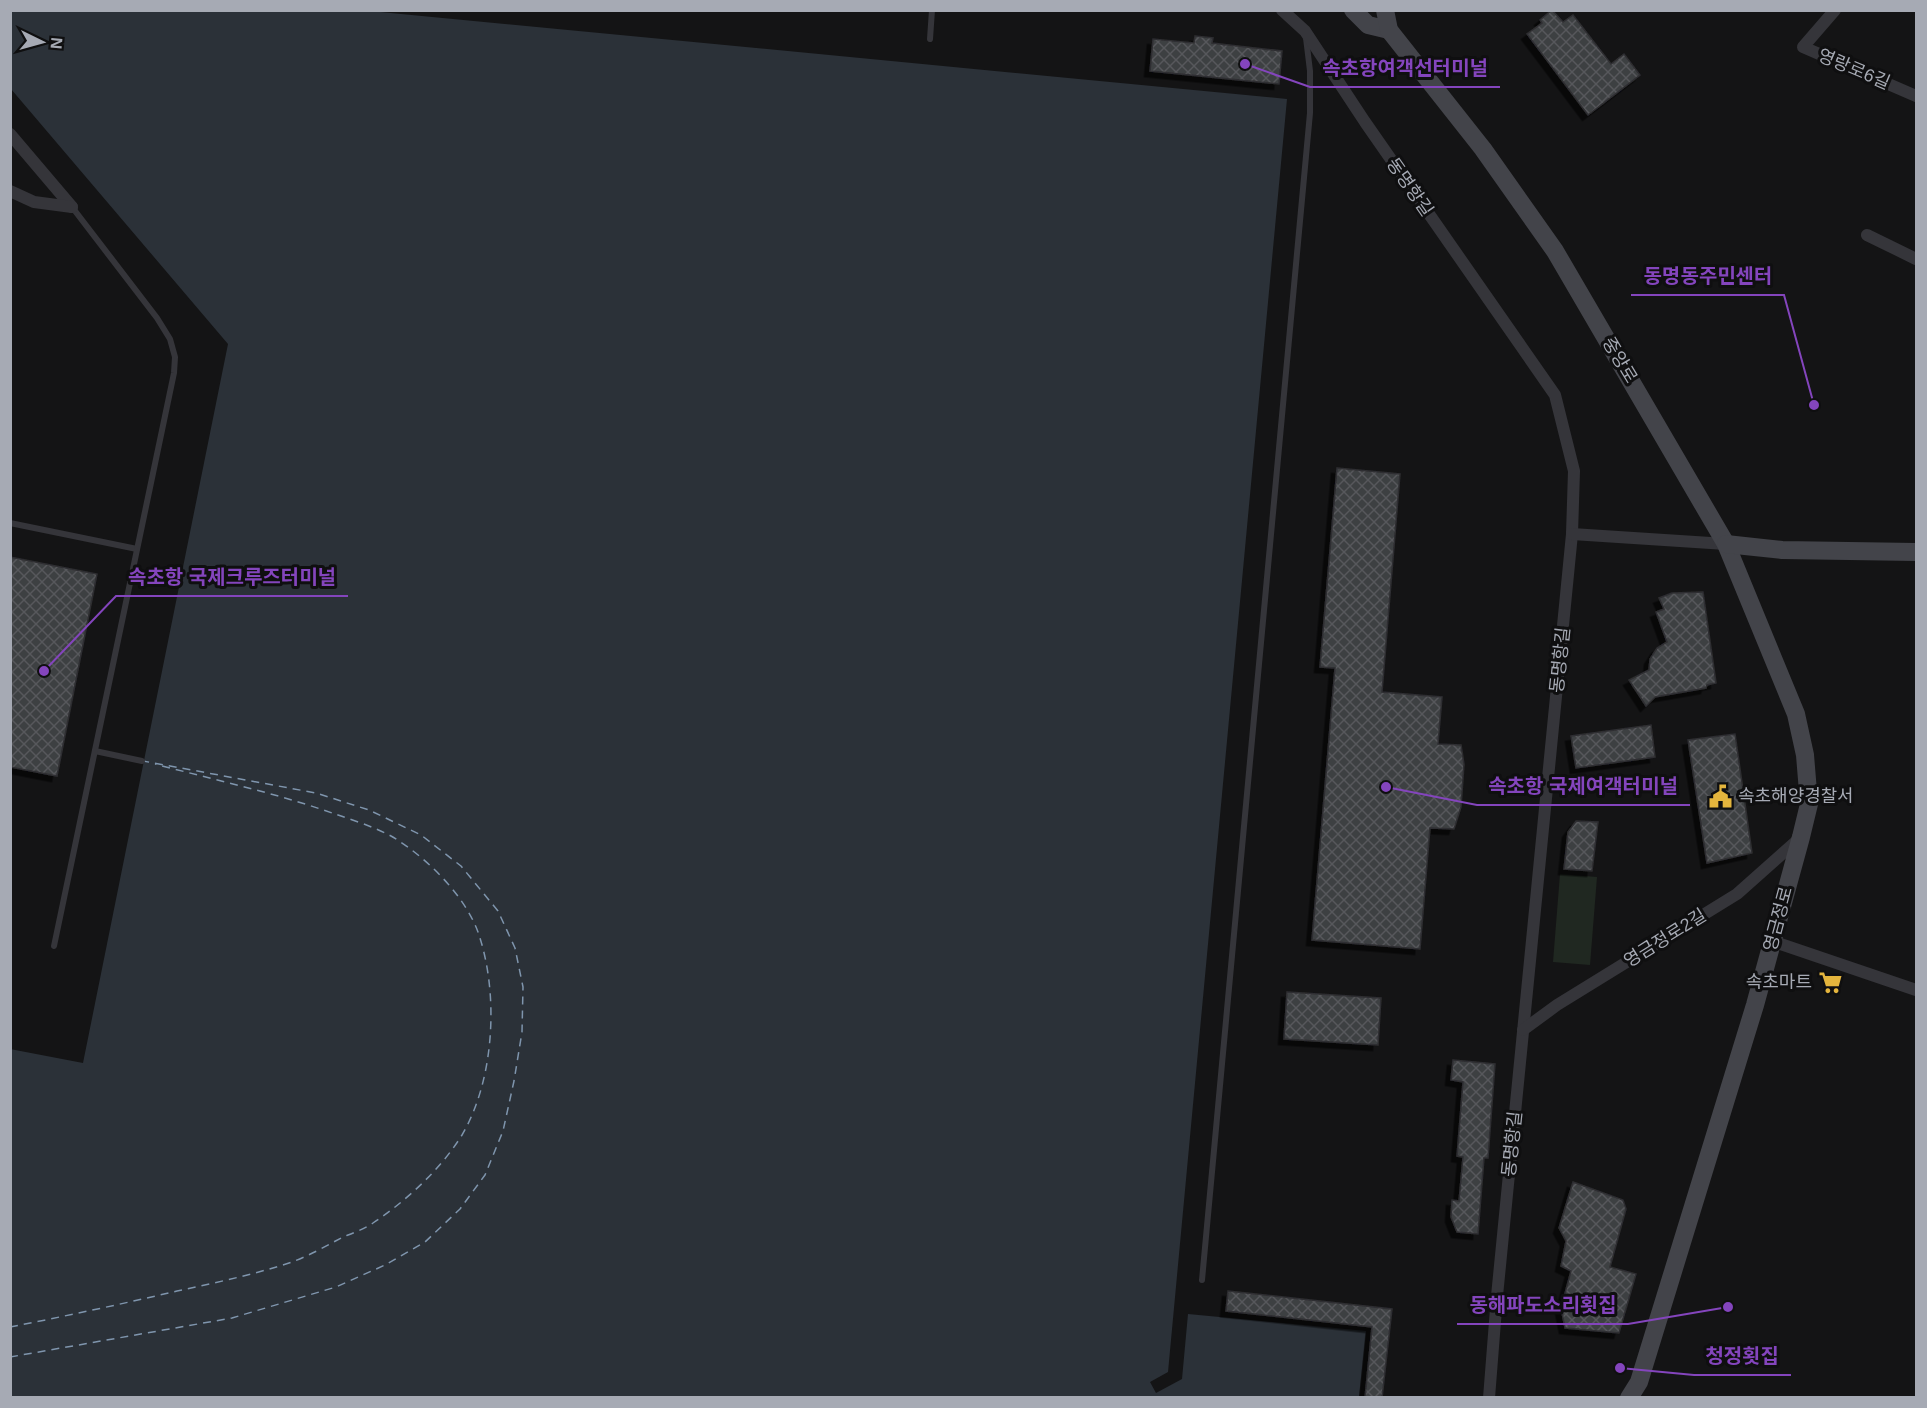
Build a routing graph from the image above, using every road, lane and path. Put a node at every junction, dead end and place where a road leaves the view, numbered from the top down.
1 (932, 10) edge
2 (1282, 10) edge
3 (1385, 10) edge
4 (1835, 10) edge
5 (1353, 11) edge
6 (1389, 30) junction
7 (1305, 31) junction
8 (930, 39) dead end
9 (1917, 96) edge
10 (10, 134) edge
11 (10, 191) edge
12 (72, 207) junction
13 (1867, 235) dead end
14 (1917, 259) edge
15 (10, 523) edge
16 (1572, 534) junction
17 (1726, 544) junction
18 (137, 549) junction
19 (1917, 552) edge
20 (95, 751) junction
21 (142, 761) dead end
22 (1801, 837) junction
23 (1772, 941) junction
24 (54, 946) dead end
25 (1917, 990) edge
26 (1523, 1030) junction
27 (1202, 1280) dead end
28 (1489, 1398) edge
29 (1629, 1398) edge

1 - 8 lane
2 - 7 street, 동명항길
3 - 6 street
4 - 9 street, 영랑로6길
5 - 6 street
6 - 17 street, 중앙로
7 - 16 street, 동명항길
7 - 27 lane
10 - 12 street
11 - 12 street
12 - 18 lane
13 - 14 street
15 - 18 lane
16 - 17 street
16 - 26 street, 동명항길
17 - 19 street
17 - 22 street, 영금정로
18 - 20 lane
20 - 21 lane
20 - 24 lane
22 - 23 street, 영금정로
22 - 26 street, 영금정로2길
23 - 25 street
23 - 29 street, 영금정로
26 - 28 street, 동명항길

